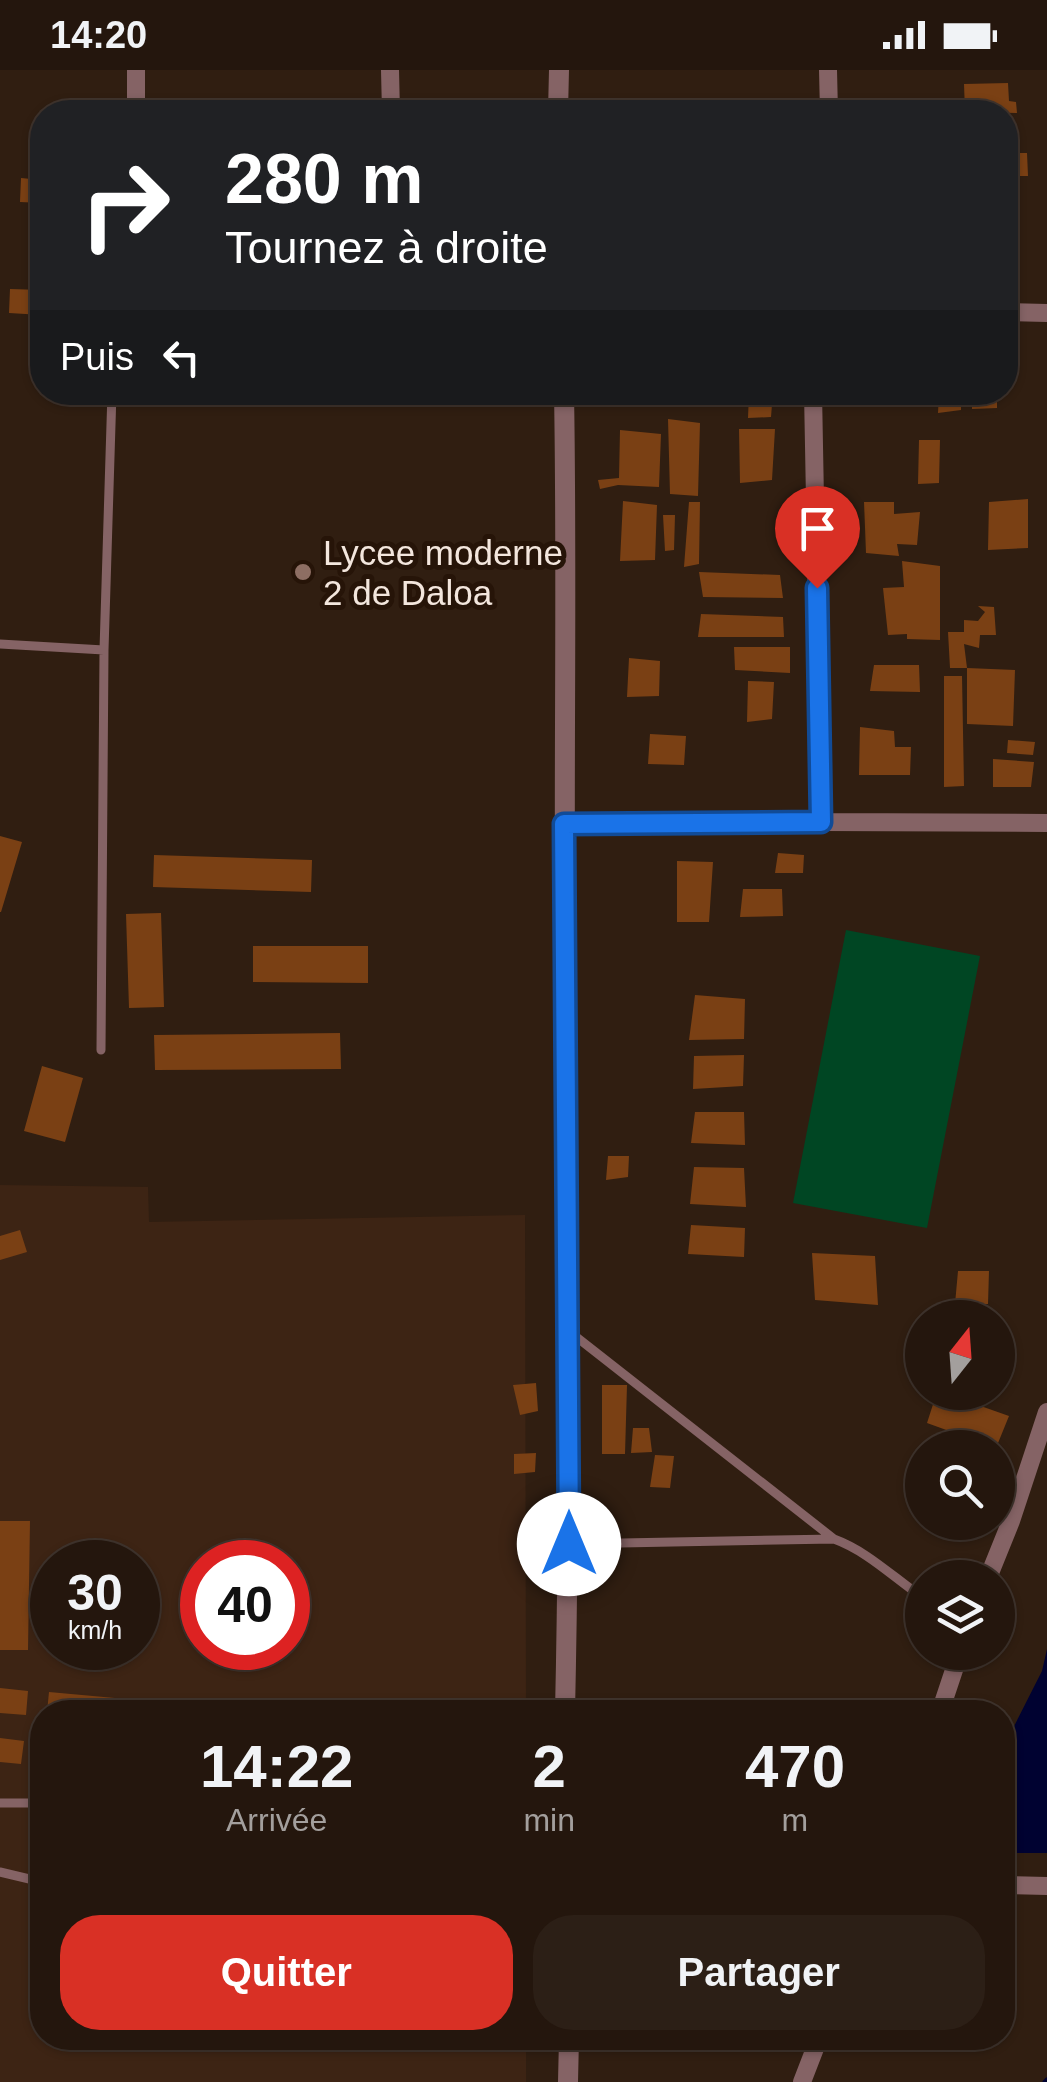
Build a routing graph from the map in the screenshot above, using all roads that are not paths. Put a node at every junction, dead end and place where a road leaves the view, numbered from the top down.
1 (136, 70) edge
2 (390, 70) edge
3 (559, 70) edge
4 (828, 70) edge
5 (136, 100) edge
6 (390, 100) edge
7 (558, 100) edge
8 (828, 100) edge
9 (1018, 312) edge
10 (1047, 313) edge
11 (112, 405) edge
12 (564, 405) edge
13 (813, 405) edge
14 (0, 644) edge
15 (104, 650) junction
16 (821, 822) junction
17 (564, 824) junction
18 (1047, 824) edge
19 (101, 1050) dead end
20 (568, 1330) junction
21 (1047, 1412) edge
22 (834, 1539) junction
23 (569, 1544) junction
24 (995, 1560) edge
25 (905, 1585) edge
26 (954, 1670) edge
27 (565, 1700) edge
28 (944, 1700) edge
29 (0, 1803) edge
30 (30, 1803) edge
31 (0, 1872) edge
32 (30, 1879) edge
33 (1015, 1886) edge
34 (1047, 1886) edge
35 (569, 2050) edge
36 (815, 2050) edge
37 (568, 2082) edge
38 (802, 2082) edge

1 - 5 street
2 - 6 street
3 - 7 street
4 - 8 street
9 - 10 street
11 - 15 lane
12 - 17 street
13 - 16 street
14 - 15 lane
15 - 19 lane
16 - 17 street
16 - 18 street
17 - 20 street
20 - 22 lane
20 - 23 street
21 - 24 street
22 - 23 lane
22 - 25 lane
23 - 27 street
26 - 28 street
29 - 30 lane
31 - 32 lane
33 - 34 street
35 - 37 street
36 - 38 street

